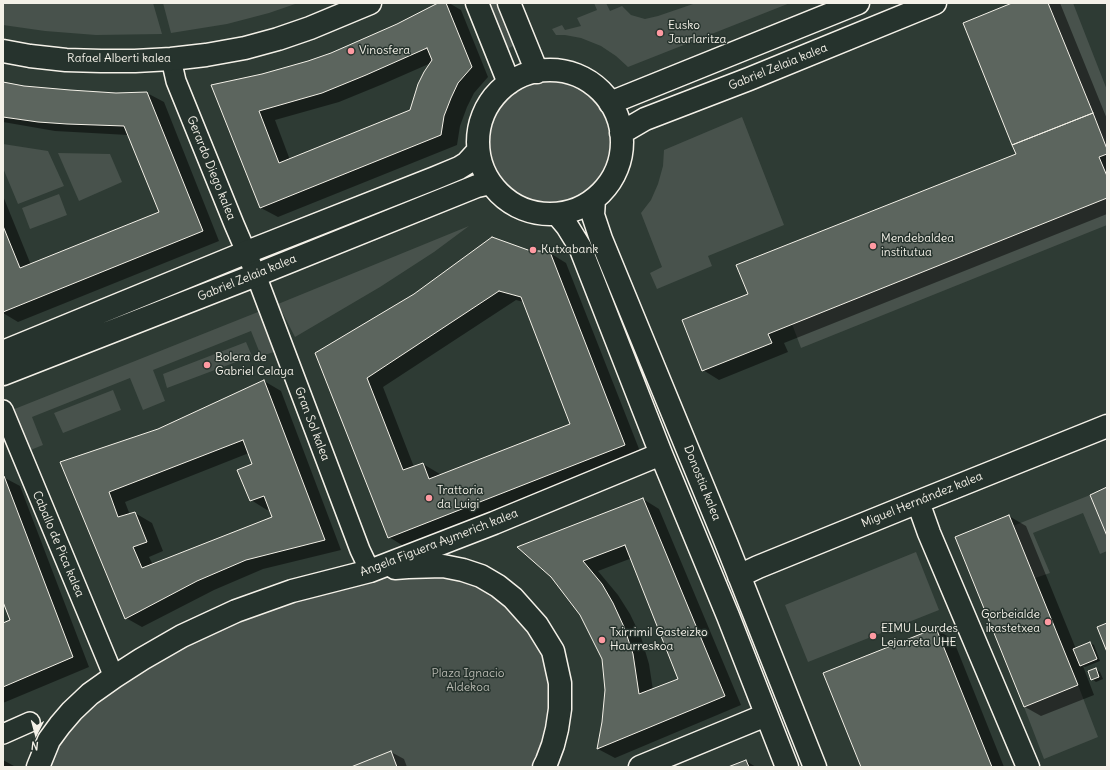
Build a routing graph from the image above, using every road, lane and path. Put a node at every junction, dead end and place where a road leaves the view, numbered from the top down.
1 (370, 3) edge
2 (477, 3) edge
3 (509, 3) edge
4 (858, 3) edge
5 (935, 3) edge
6 (3, 51) edge
7 (171, 59) junction
8 (537, 72) junction
9 (509, 83) junction
10 (610, 103) junction
11 (621, 133) junction
12 (478, 151) junction
13 (490, 183) junction
14 (594, 199) junction
15 (557, 214) junction
16 (247, 252) junction
17 (256, 275) junction
18 (3, 352) edge
19 (3, 374) edge
20 (3, 410) edge
21 (1107, 426) edge
22 (661, 454) junction
23 (918, 502) junction
24 (370, 571) junction
25 (739, 576) junction
26 (114, 678) junction
27 (766, 715) junction
28 (30, 722) dead end
29 (3, 734) edge
30 (38, 767) edge
31 (544, 767) edge
32 (640, 767) edge
33 (787, 767) edge
34 (815, 767) edge
35 (1028, 767) edge

1 - 7 street, Rafael Alberti kalea
2 - 9 street
3 - 8 street
4 - 10 street
5 - 11 street, Gabriel Zelaia kalea
6 - 7 street, Rafael Alberti kalea
7 - 16 street, Gerardo Diego kalea
8 - 9 street
8 - 10 street
9 - 12 street
10 - 11 street
11 - 14 street
12 - 13 street
12 - 16 street, Gabriel Zelaia kalea
13 - 15 street
13 - 17 street, Gabriel Zelaia kalea
14 - 15 street
14 - 25 street, Donostia kalea
15 - 22 street
16 - 17 street, Gerardo Diego kalea
16 - 18 street, Gabriel Zelaia kalea
17 - 19 street, Gabriel Zelaia kalea
17 - 24 street, Gran Sol kalea
20 - 26 street, Caballo de Pica kalea
21 - 23 street, Miguel Hernández kalea
22 - 24 street, Angela Figuera Aymerich kalea
22 - 27 street
23 - 25 street, Miguel Hernández kalea
23 - 35 street
24 - 26 street, Angela Figuera Aymerich kalea
24 - 31 street
25 - 34 street, Donostia kalea
26 - 30 street, Angela Figuera Aymerich kalea
27 - 32 street
27 - 33 street
28 - 29 street

